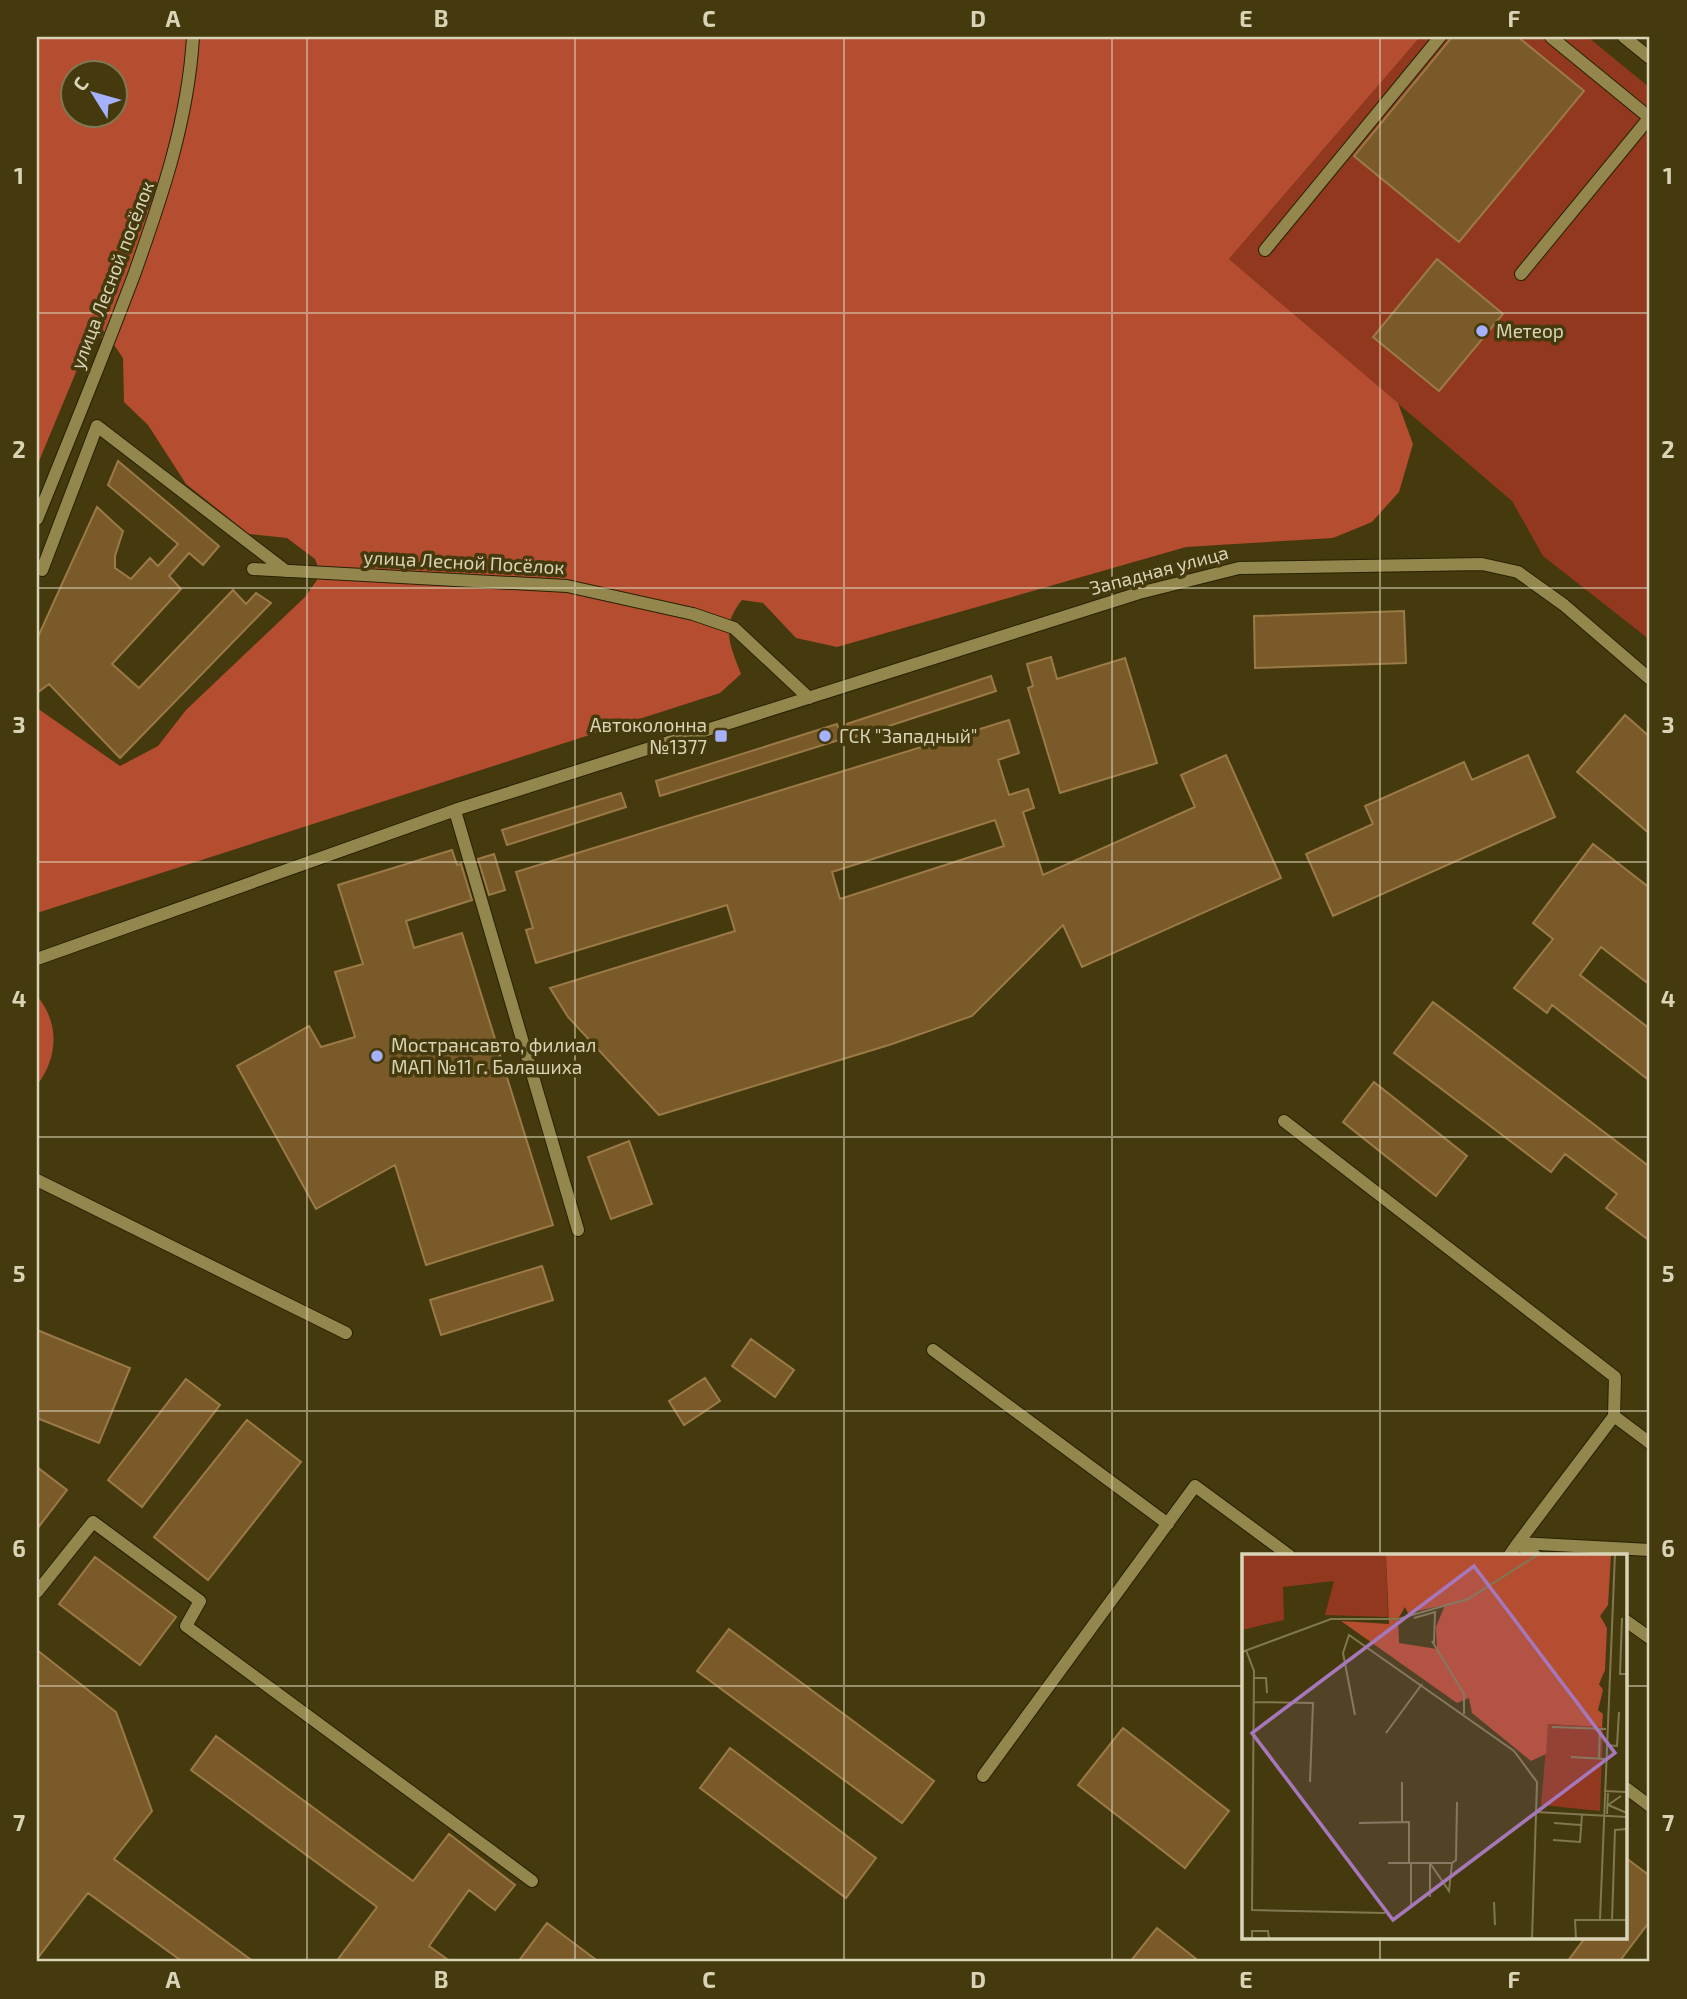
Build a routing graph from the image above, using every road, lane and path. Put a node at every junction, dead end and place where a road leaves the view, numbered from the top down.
1 (192, 37) edge
2 (1440, 37) edge
3 (1551, 37) edge
4 (1624, 37) edge
5 (1650, 58) edge
6 (1650, 117) edge
7 (1265, 250) dead end
8 (1521, 274) dead end
9 (80, 412) junction
10 (97, 426) junction
11 (37, 519) edge
12 (253, 569) dead end
13 (42, 570) dead end
14 (286, 571) junction
15 (1650, 679) edge
16 (809, 698) junction
17 (455, 811) junction
18 (37, 959) edge
19 (1284, 1121) dead end
20 (37, 1180) edge
21 (578, 1230) dead end
22 (346, 1333) dead end
23 (933, 1350) dead end
24 (1614, 1416) junction
25 (1650, 1443) edge
26 (1168, 1524) junction
27 (1518, 1544) junction
28 (1650, 1550) edge
29 (1287, 1554) edge
30 (1510, 1554) edge
31 (1533, 1554) edge
32 (37, 1592) edge
33 (1628, 1622) edge
34 (1650, 1638) edge
35 (983, 1776) dead end
36 (1628, 1790) edge
37 (1650, 1806) edge
38 (532, 1881) dead end

1 - 9 street, улица Лесной посёлок
2 - 7 street
3 - 6 street
4 - 5 street
6 - 8 street
9 - 10 street
9 - 11 street, улица Лесной посёлок
10 - 13 street
10 - 14 street
12 - 14 street, улица Лесной Посёлок
14 - 16 street, улица Лесной Посёлок
15 - 16 street, Западная улица
16 - 17 street, Западная улица
17 - 18 street, Западная улица
17 - 21 street
19 - 24 street
20 - 22 street
23 - 26 street
24 - 25 street
24 - 27 street
26 - 29 street
26 - 35 street
27 - 28 street
27 - 30 street
27 - 31 street
32 - 38 street
33 - 34 street
36 - 37 street

